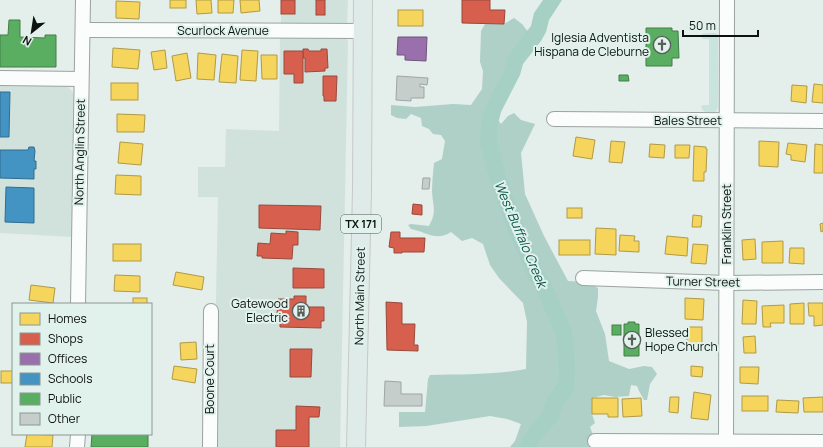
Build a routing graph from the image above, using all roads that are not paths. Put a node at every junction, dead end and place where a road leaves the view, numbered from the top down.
1 (83, 0) edge
2 (363, 0) edge
3 (727, 0) edge
4 (83, 30) junction
5 (363, 31) junction
6 (0, 78) edge
7 (82, 79) junction
8 (554, 119) dead end
9 (727, 121) junction
10 (823, 121) edge
11 (583, 278) dead end
12 (727, 282) junction
13 (823, 282) edge
14 (78, 303) edge
15 (211, 311) dead end
16 (78, 435) edge
17 (595, 441) dead end
18 (823, 442) edge
19 (726, 444) edge
20 (78, 447) edge
21 (210, 447) edge
22 (356, 447) edge

1 - 4 street, North Anglin Street
2 - 5 main road, North Main Street / TX 171
3 - 9 street, Franklin Street
4 - 5 street, Scurlock Avenue
4 - 7 street, North Anglin Street
5 - 22 main road, North Main Street / TX 171
6 - 7 street
7 - 14 street, North Anglin Street
8 - 9 street, Bales Street
9 - 10 street, Bales Street
9 - 12 street, Franklin Street
11 - 12 street, Turner Street
12 - 13 street, Turner Street
12 - 19 street, Franklin Street
15 - 21 street, Boone Court
16 - 20 street
17 - 19 street
18 - 19 street

